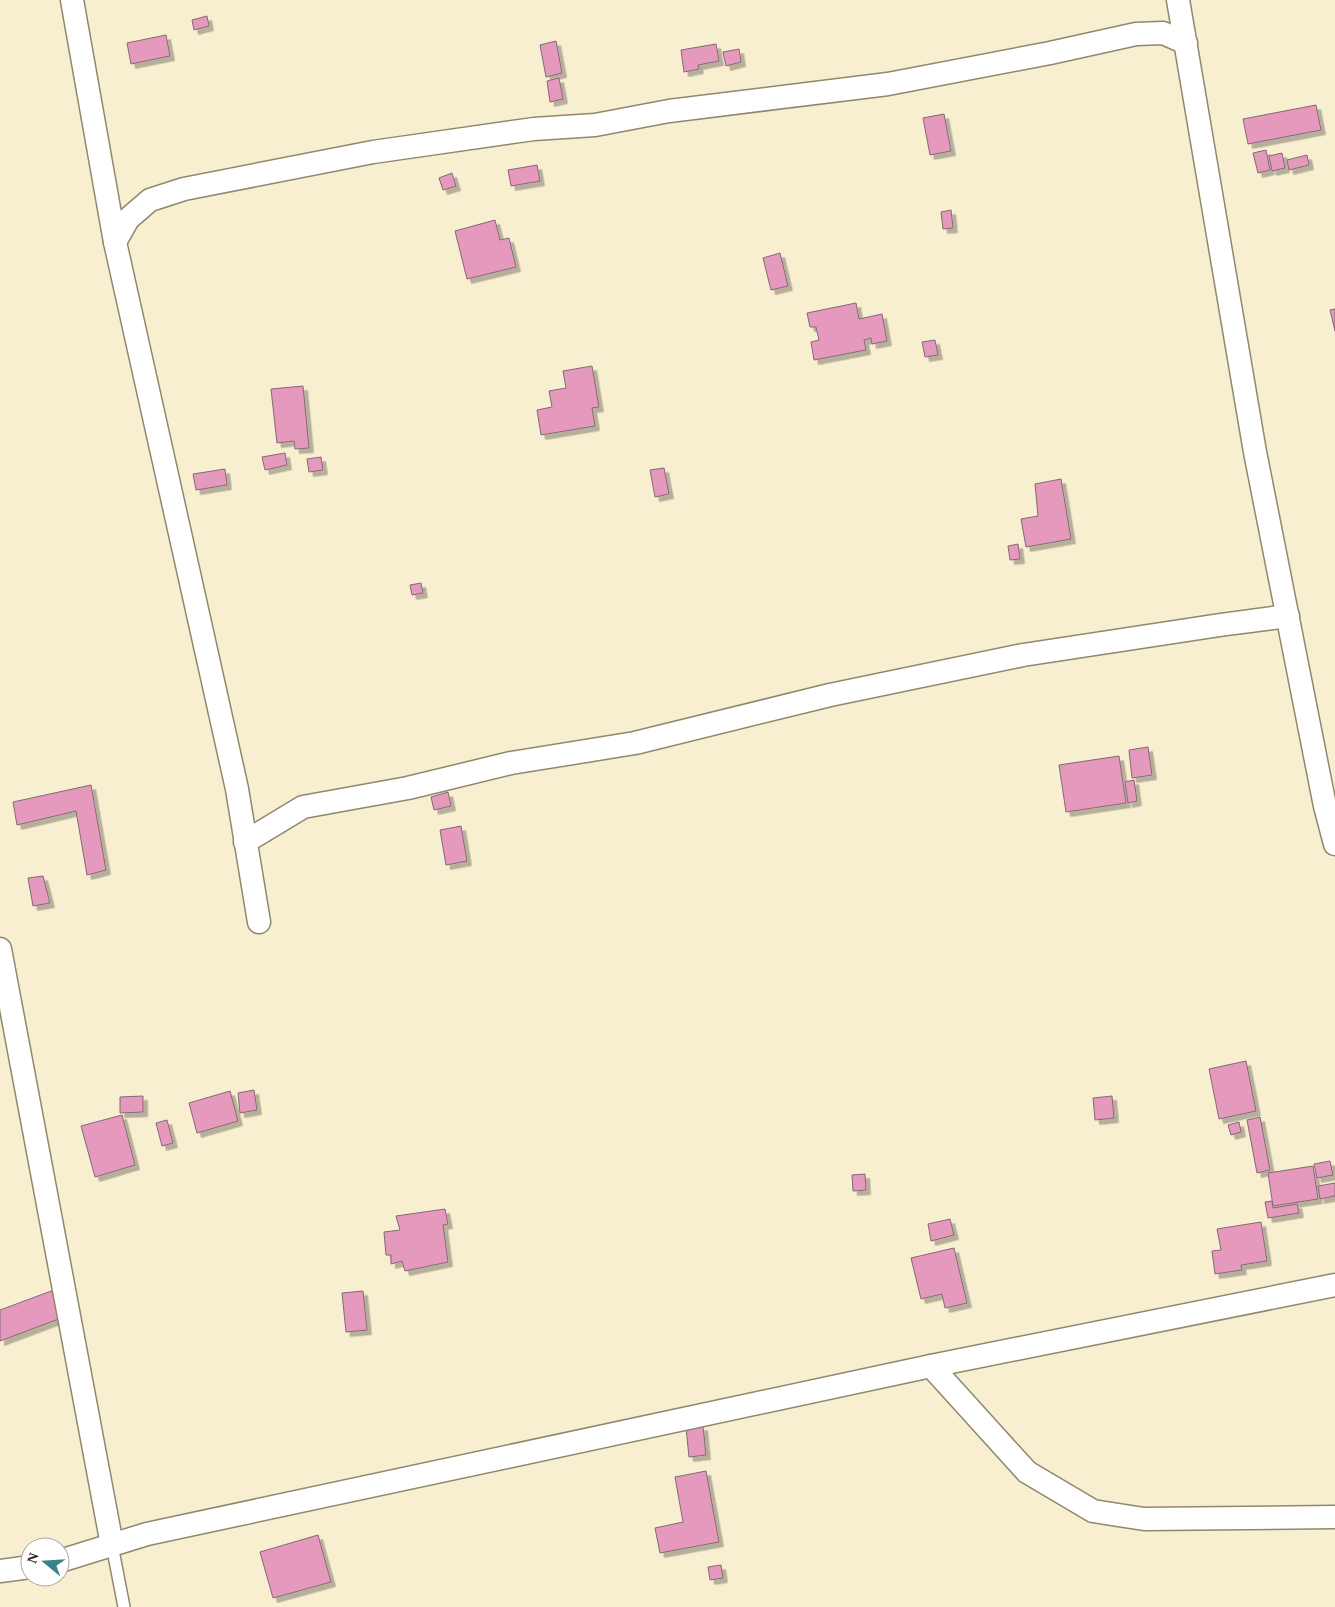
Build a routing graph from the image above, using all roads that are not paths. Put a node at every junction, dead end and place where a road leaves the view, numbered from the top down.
1 (72, 0) edge
2 (1178, 0) edge
3 (1186, 44) junction
4 (115, 242) junction
5 (1288, 616) junction
6 (1330, 805) edge
7 (245, 842) junction
8 (1335, 844) edge
9 (259, 922) dead end
10 (0, 949) edge
11 (1335, 1284) edge
12 (931, 1366) junction
13 (1335, 1517) edge
14 (112, 1545) junction
15 (70, 1558) edge
16 (20, 1568) edge
17 (0, 1571) edge
18 (124, 1607) edge

1 - 4 street
2 - 3 street
3 - 4 street
3 - 5 street
4 - 7 street
5 - 6 street
5 - 7 street
6 - 8 street
7 - 9 street
10 - 14 street
11 - 12 street
12 - 13 street
12 - 14 street
14 - 15 street
14 - 18 lane
16 - 17 street

